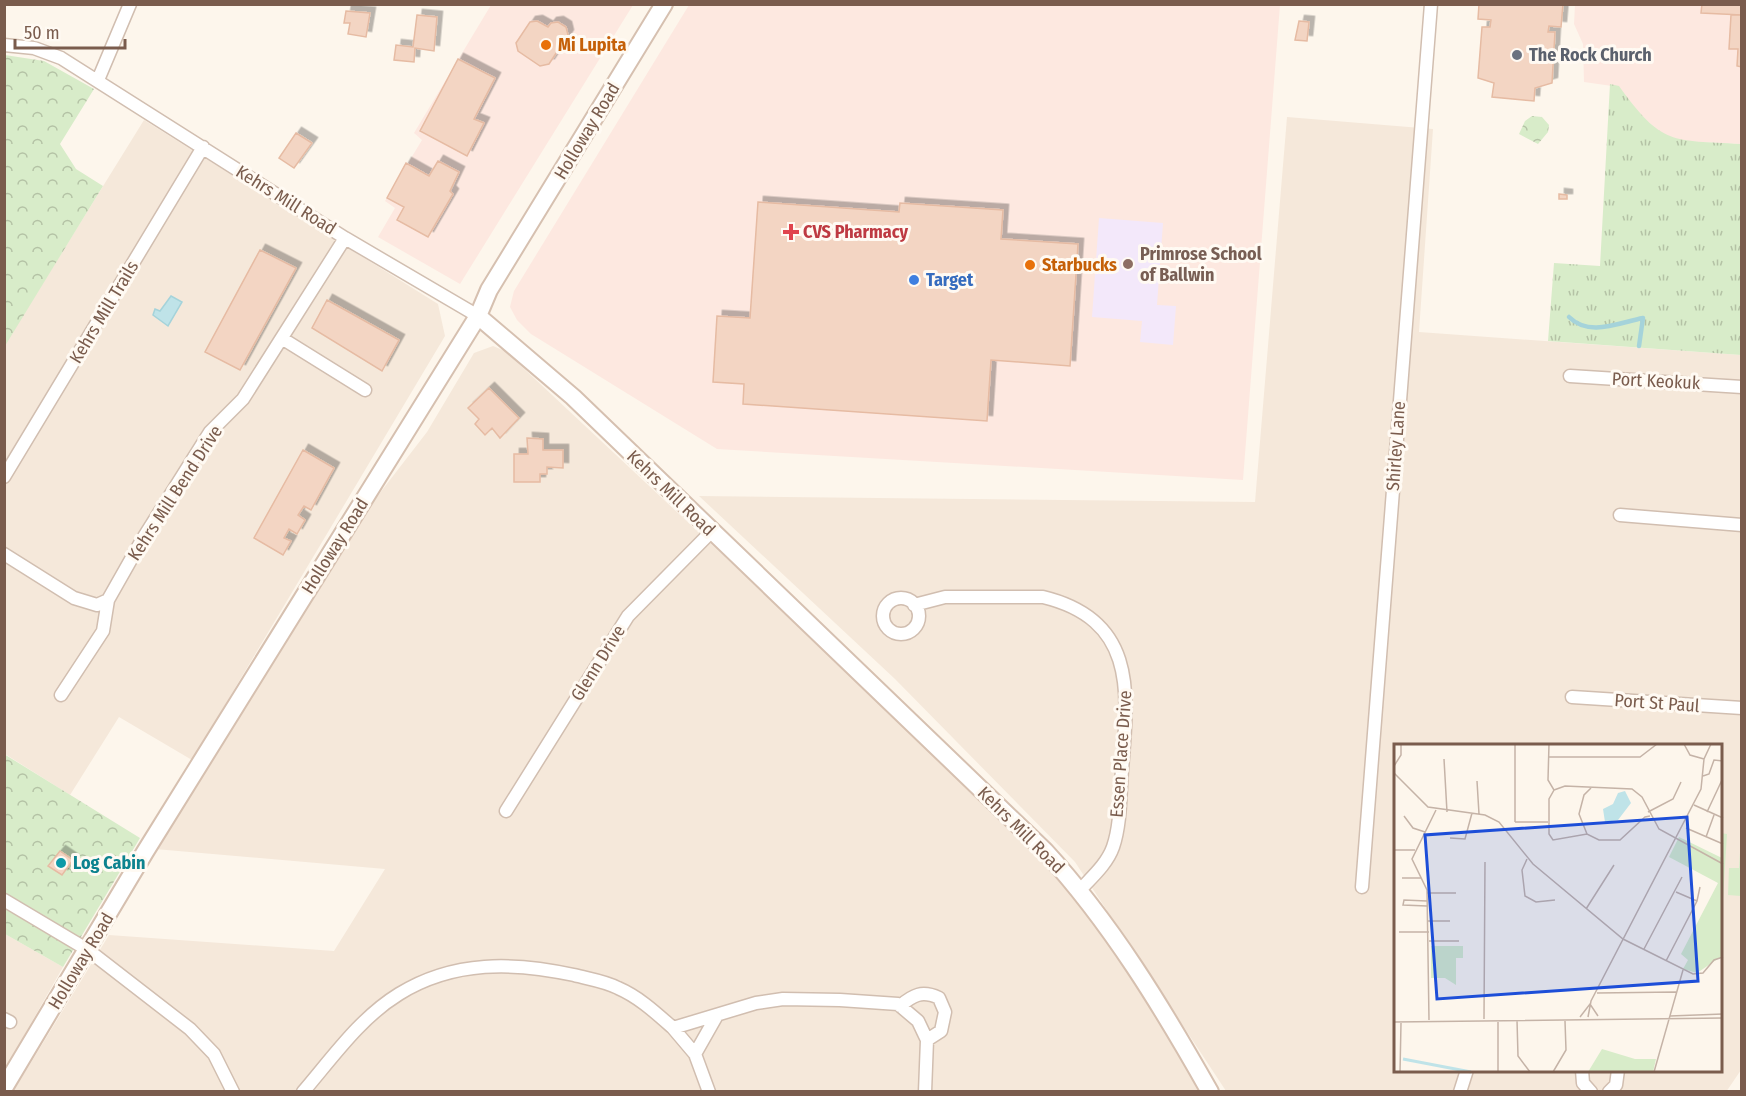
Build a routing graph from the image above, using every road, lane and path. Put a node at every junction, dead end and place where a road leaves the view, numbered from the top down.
1 (130, 4) edge
2 (664, 4) edge
3 (1431, 4) edge
4 (4, 45) edge
5 (98, 80) junction
6 (203, 147) junction
7 (345, 237) junction
8 (478, 316) junction
9 (282, 339) junction
10 (1570, 376) dead end
11 (1742, 387) edge
12 (365, 390) dead end
13 (4, 477) edge
14 (1620, 515) dead end
15 (1742, 525) edge
16 (711, 532) junction
17 (4, 554) edge
18 (108, 600) junction
19 (914, 605) dead end
20 (61, 695) dead end
21 (1572, 697) dead end
22 (1742, 708) edge
23 (506, 811) dead end
24 (1362, 887) dead end
25 (1080, 890) junction
26 (4, 900) edge
27 (88, 950) junction
28 (900, 1006) junction
29 (716, 1017) junction
30 (673, 1028) junction
31 (927, 1040) junction
32 (695, 1054) junction
33 (1467, 1072) edge
34 (1582, 1072) edge
35 (1618, 1072) edge
36 (4, 1088) edge
37 (233, 1092) edge
38 (303, 1092) edge
39 (709, 1092) edge
40 (925, 1092) edge
41 (1210, 1092) edge
42 (1460, 1092) edge
43 (1591, 1092) edge
44 (1609, 1092) edge

1 - 5 street
2 - 8 street, Holloway Road
3 - 24 street, Shirley Lane
4 - 5 street, Kehrs Mill Road
5 - 6 street, Kehrs Mill Road
6 - 7 street, Kehrs Mill Road
6 - 13 street, Kehrs Mill Trails
7 - 8 street, Kehrs Mill Road
7 - 9 street, Kehrs Mill Bend Drive
8 - 16 street, Kehrs Mill Road
8 - 27 street, Holloway Road
9 - 12 street
9 - 18 street, Kehrs Mill Bend Drive
10 - 11 street, Port Keokuk
14 - 15 street
16 - 23 street, Glenn Drive
16 - 25 street, Kehrs Mill Road
17 - 18 street
18 - 20 street, Kehrs Mill Bend Drive
19 - 25 street, Essen Place Drive
21 - 22 street, Port St Paul
25 - 41 street, Kehrs Mill Road
26 - 27 street
27 - 36 street, Holloway Road
27 - 37 street
28 - 29 street
28 - 31 street
28 - 31 street
29 - 30 street
29 - 32 street
30 - 32 street
30 - 38 street
31 - 40 street
32 - 39 street
33 - 42 street
34 - 43 street
35 - 44 street

